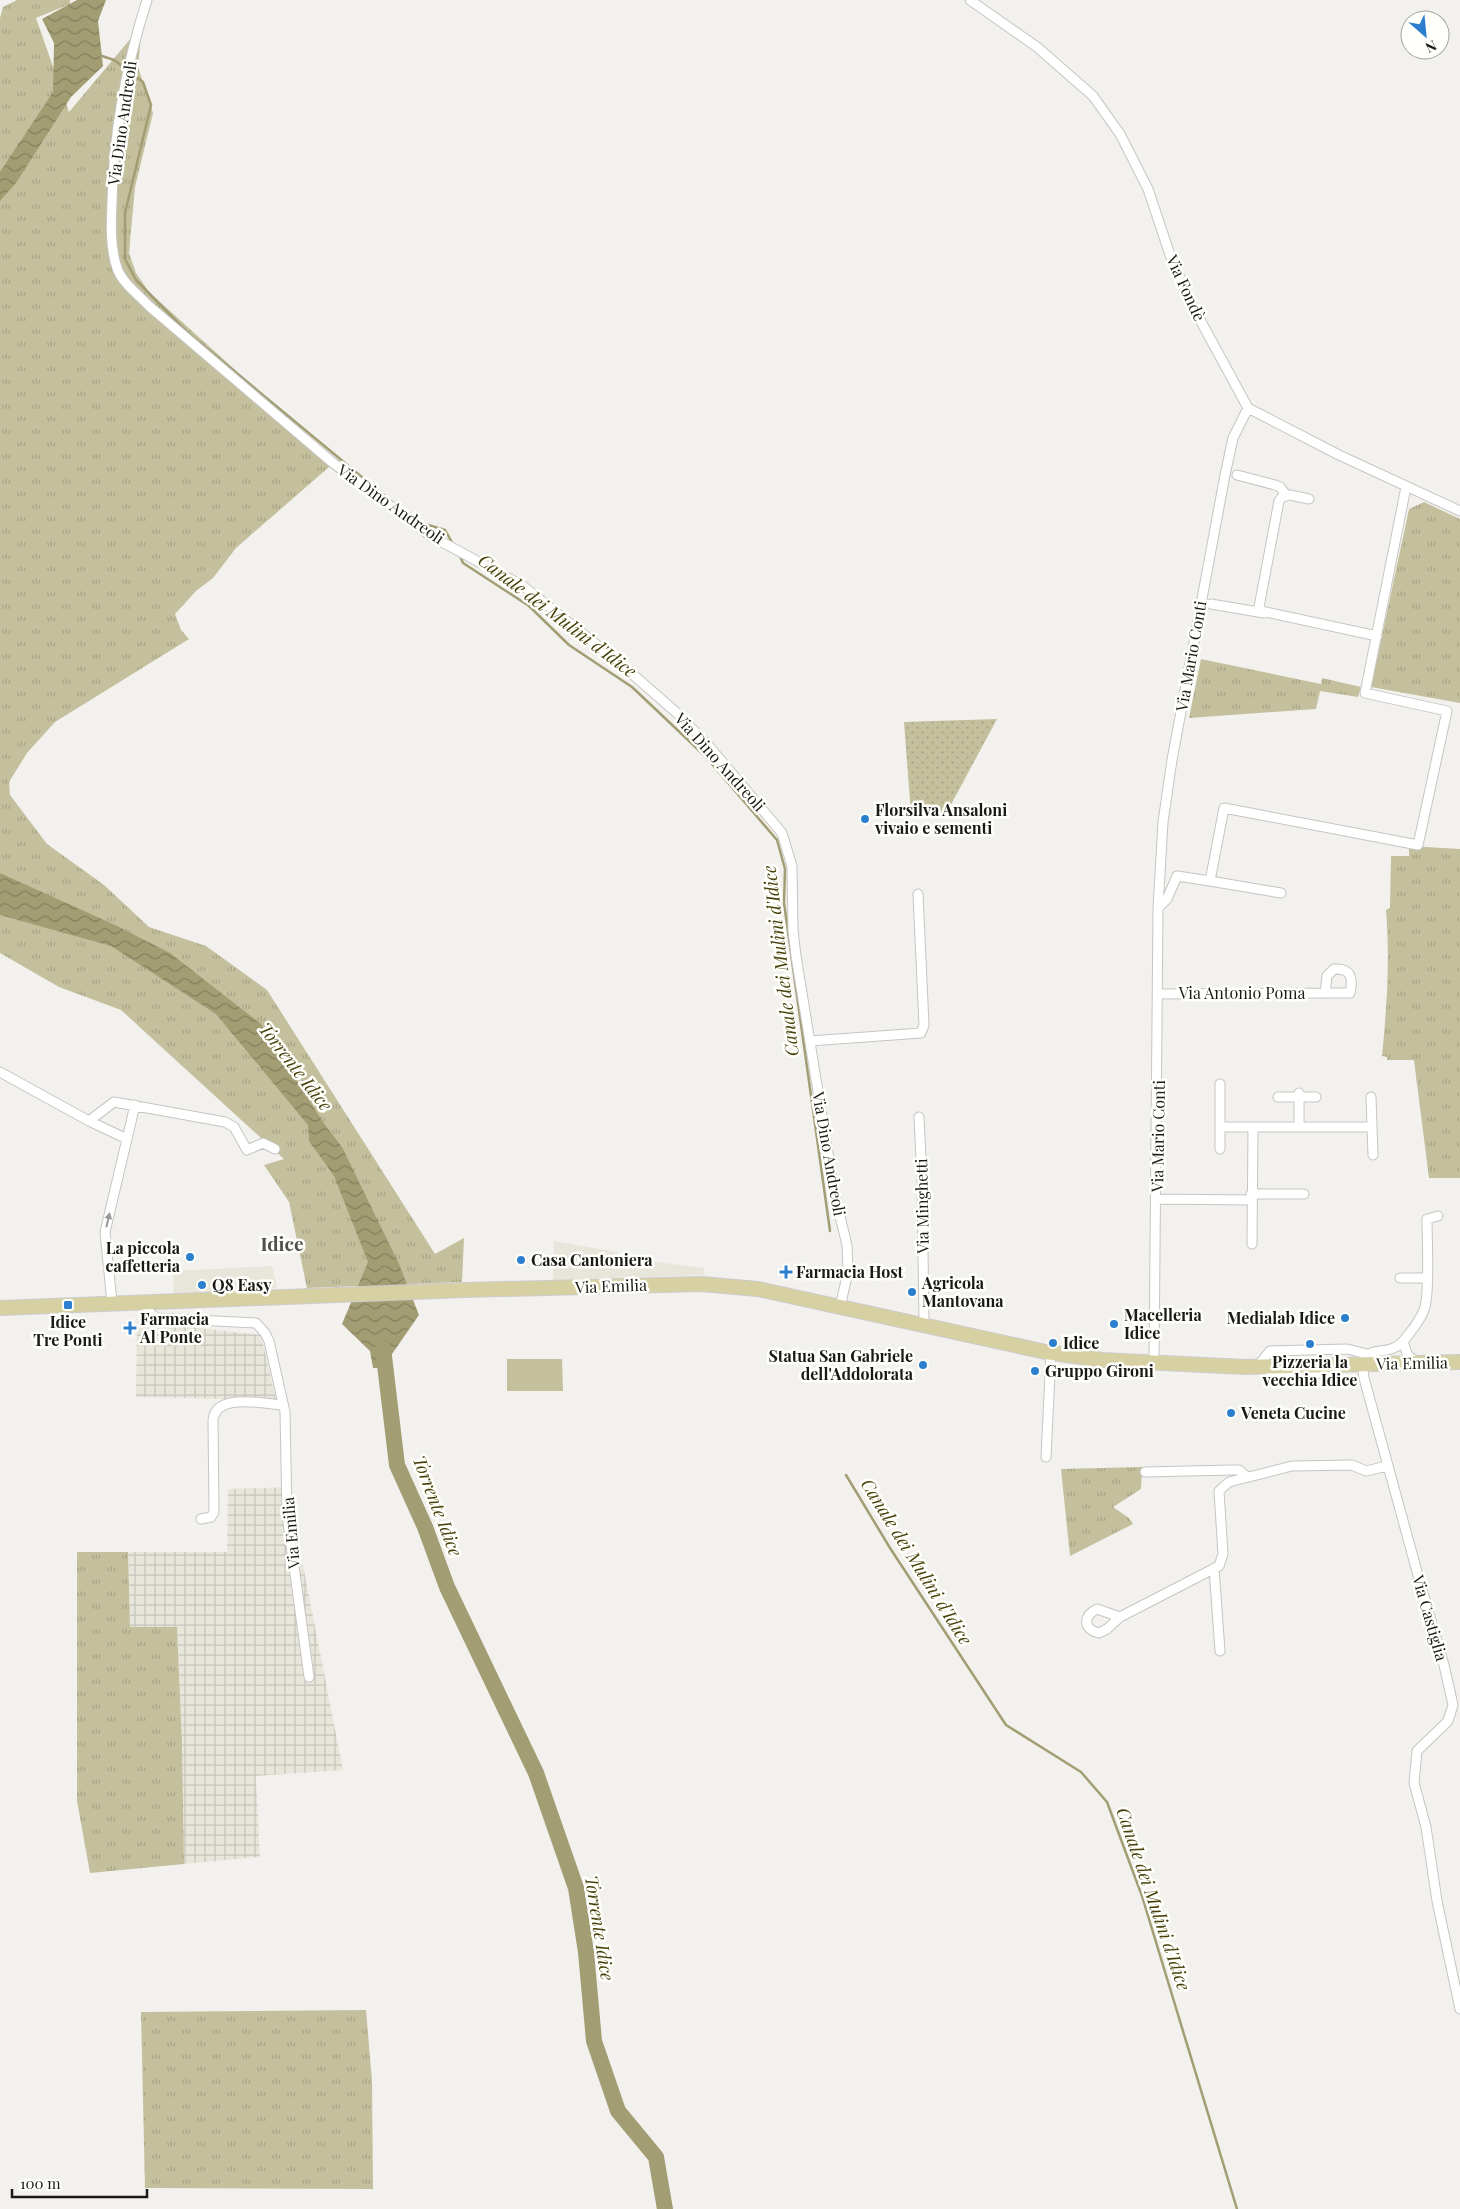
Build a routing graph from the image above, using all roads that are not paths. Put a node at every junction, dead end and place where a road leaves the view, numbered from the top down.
1 (147, 0) edge
2 (970, 0) edge
3 (1248, 408) junction
4 (1237, 476) dead end
5 (1406, 487) junction
6 (1287, 496) junction
7 (1310, 499) dead end
8 (1460, 511) edge
9 (1211, 604) dead end
10 (1264, 613) junction
11 (1377, 636) junction
12 (1210, 882) junction
13 (1281, 892) dead end
14 (918, 894) dead end
15 (1158, 908) junction
16 (1324, 993) dead end
17 (1158, 994) junction
18 (810, 1041) junction
19 (0, 1072) edge
20 (1220, 1084) dead end
21 (1299, 1095) junction
22 (1371, 1096) dead end
23 (1278, 1097) dead end
24 (1316, 1097) dead end
25 (135, 1105) junction
26 (918, 1117) dead end
27 (89, 1121) junction
28 (1220, 1127) junction
29 (1299, 1127) junction
30 (1372, 1127) junction
31 (1253, 1128) junction
32 (127, 1139) junction
33 (1220, 1148) dead end
34 (275, 1149) dead end
35 (1373, 1155) dead end
36 (1304, 1194) dead end
37 (1251, 1197) junction
38 (1157, 1199) junction
39 (1438, 1216) dead end
40 (1252, 1244) dead end
41 (1400, 1278) dead end
42 (1426, 1278) junction
43 (164, 1301) junction
44 (145, 1302) junction
45 (112, 1303) junction
46 (840, 1307) junction
47 (0, 1308) edge
48 (176, 1319) junction
49 (924, 1324) junction
50 (1403, 1342) junction
51 (1051, 1352) junction
52 (1365, 1359) junction
53 (1418, 1362) junction
54 (1460, 1362) edge
55 (1154, 1364) junction
56 (1263, 1367) junction
57 (283, 1405) junction
58 (1046, 1457) dead end
59 (1387, 1466) junction
60 (1145, 1472) dead end
61 (1247, 1477) junction
62 (201, 1520) dead end
63 (1214, 1568) junction
64 (1120, 1617) dead end
65 (1220, 1651) dead end
66 (309, 1677) dead end
67 (1460, 2009) edge

1 - 18 street, Via Dino Andreoli
2 - 3 street, Via Fondè
3 - 5 street
3 - 15 street, Via Mario Conti
4 - 6 street
5 - 8 street
5 - 11 street
6 - 7 street
6 - 10 street
9 - 10 street
10 - 11 street
11 - 12 street
12 - 13 street
12 - 15 street
14 - 18 street
15 - 17 street, Via Mario Conti
16 - 17 street, Via Antonio Poma
17 - 38 street, Via Mario Conti
18 - 46 street, Via Dino Andreoli
19 - 27 street
20 - 28 street
21 - 23 street
21 - 24 street
21 - 29 street
22 - 30 street
25 - 27 street
25 - 32 street
25 - 34 street
26 - 49 street, Via Minghetti
27 - 32 street
28 - 31 street
28 - 33 street
29 - 30 street
29 - 31 street
30 - 35 street
31 - 37 street
45 -> 32 street
36 - 37 street
37 - 38 street
37 - 40 street
38 - 55 street, Via Mario Conti
39 - 42 street, Via Emilia
41 - 42 street
42 - 50 street, Via Emilia
43 - 44 main road, Via Emilia
43 - 46 main road, Via Emilia
43 - 48 street
44 - 45 main road, Via Emilia
44 - 48 street, Via Emilia
45 - 47 main road, Via Emilia
46 - 49 main road, Via Emilia
48 - 57 street, Via Emilia
49 - 51 main road, Via Emilia
50 - 52 street, Via Emilia
50 - 53 street
51 - 55 main road, Via Emilia
51 - 58 street
52 - 53 main road, Via Emilia
52 - 56 main road, Via Emilia
52 - 56 street, Via Emilia
52 - 59 street, Via Castiglia
53 - 54 main road, Via Emilia
55 - 56 main road, Via Emilia
57 - 62 street
57 - 66 street, Via Emilia
59 - 61 street
59 - 67 street, Via Castiglia
60 - 61 street
61 - 63 street
63 - 64 street
63 - 65 street

